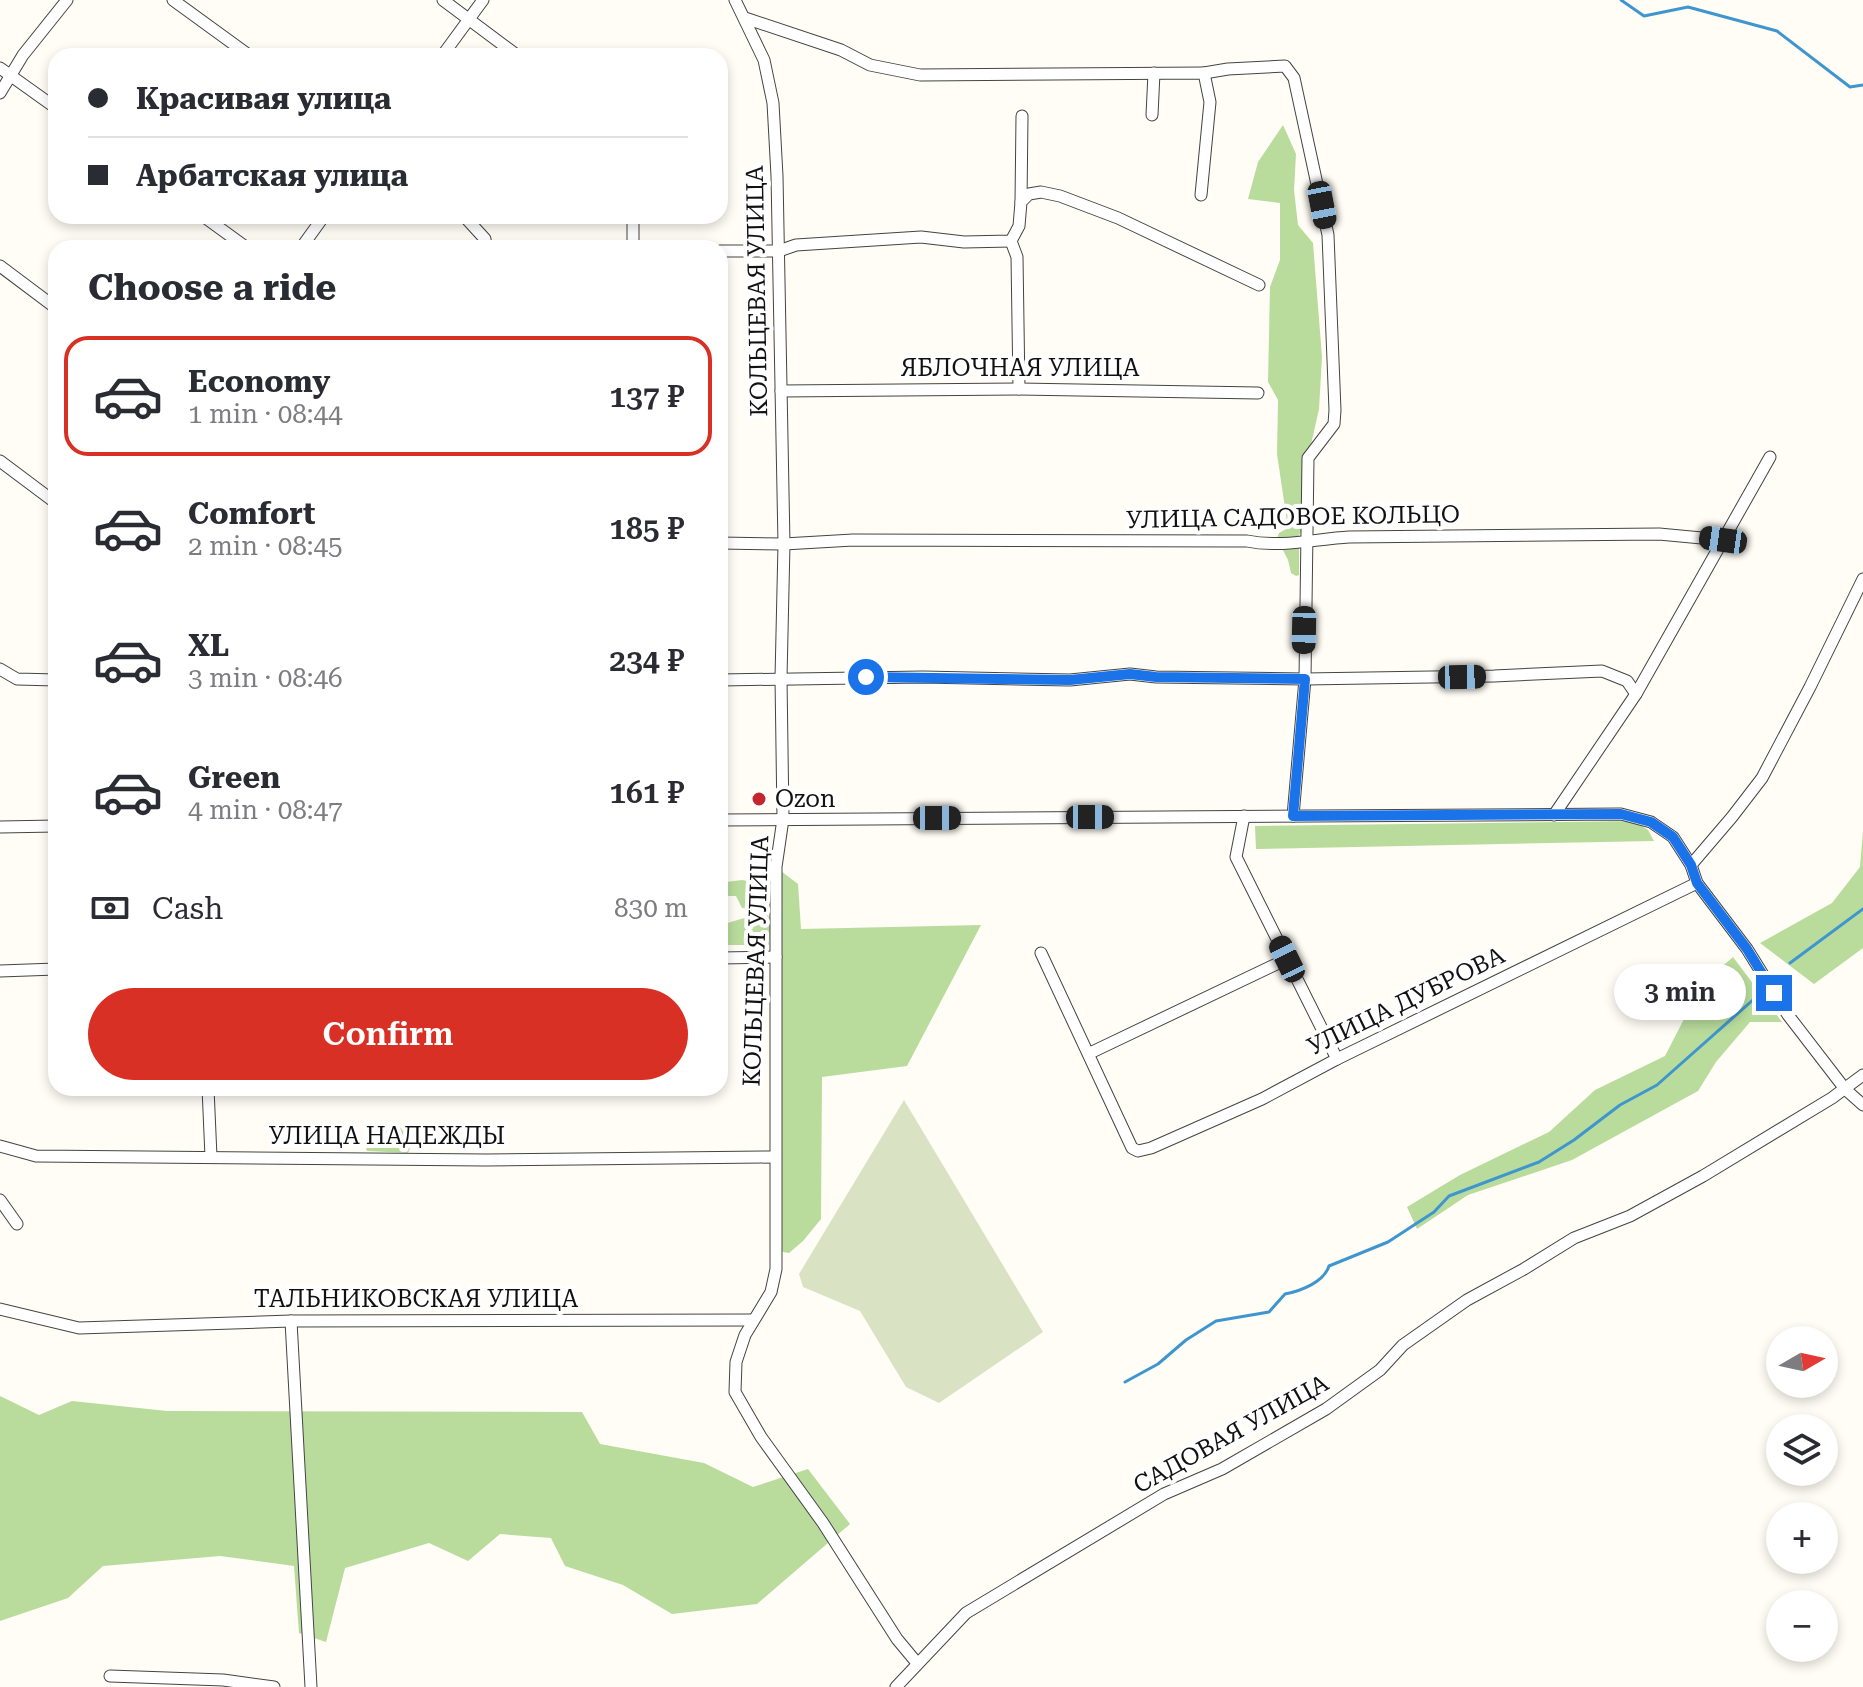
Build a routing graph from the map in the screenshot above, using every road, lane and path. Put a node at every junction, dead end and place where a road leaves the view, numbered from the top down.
1 (67, 0) edge
2 (173, 0) edge
3 (443, 0) edge
4 (483, 0) edge
5 (735, 0) edge
6 (745, 18) junction
7 (468, 19) junction
8 (239, 48) edge
9 (448, 48) edge
10 (507, 48) edge
11 (5, 71) edge
12 (1154, 73) junction
13 (1204, 73) junction
14 (0, 93) edge
15 (48, 102) edge
16 (1152, 115) dead end
17 (1022, 116) dead end
18 (1201, 195) dead end
19 (1021, 202) junction
20 (214, 224) edge
21 (471, 224) edge
22 (236, 240) edge
23 (485, 240) edge
24 (1011, 241) junction
25 (728, 251) edge
26 (779, 251) junction
27 (0, 266) edge
28 (1259, 285) dead end
29 (48, 302) edge
30 (1019, 389) junction
31 (781, 391) junction
32 (1258, 393) dead end
33 (1770, 457) dead end
34 (0, 461) edge
35 (48, 497) edge
36 (1723, 540) junction
37 (728, 543) edge
38 (1306, 543) junction
39 (784, 544) junction
40 (1863, 579) edge
41 (0, 669) edge
42 (781, 678) junction
43 (1305, 679) junction
44 (48, 680) edge
45 (728, 680) edge
46 (1636, 694) junction
47 (1554, 815) junction
48 (1244, 816) junction
49 (1293, 816) junction
50 (783, 819) junction
51 (728, 820) edge
52 (48, 826) edge
53 (0, 827) edge
54 (1691, 865) junction
55 (1697, 883) junction
56 (1041, 953) dead end
57 (776, 957) junction
58 (728, 958) edge
59 (1287, 959) junction
60 (48, 969) edge
61 (0, 971) edge
62 (1090, 1053) junction
63 (1337, 1059) junction
64 (1863, 1075) edge
65 (1845, 1089) junction
66 (208, 1096) edge
67 (1863, 1105) edge
68 (0, 1146) edge
69 (211, 1157) junction
70 (774, 1157) junction
71 (0, 1200) edge
72 (17, 1224) dead end
73 (0, 1309) edge
74 (753, 1320) junction
75 (291, 1321) junction
76 (917, 1663) junction
77 (110, 1676) dead end
78 (274, 1687) edge
79 (311, 1687) edge
80 (896, 1687) edge

1 - 11 street
2 - 8 street
3 - 7 street
4 - 7 street
5 - 6 street, КОЛЬЦЕВАЯ УЛИЦА
6 - 12 street
6 - 26 street, КОЛЬЦЕВАЯ УЛИЦА
7 - 9 street
7 - 10 street
11 - 14 street
11 - 15 street
12 - 13 street
12 - 16 street
13 - 18 street
13 - 38 street
17 - 19 street
19 - 24 street
19 - 28 street
20 - 22 street
21 - 23 street
24 - 26 street
24 - 30 street
25 - 26 street
26 - 31 street, КОЛЬЦЕВАЯ УЛИЦА
27 - 29 street
30 - 31 street, ЯБЛОЧНАЯ УЛИЦА
30 - 32 street, ЯБЛОЧНАЯ УЛИЦА
31 - 39 street, КОЛЬЦЕВАЯ УЛИЦА
33 - 36 street
34 - 35 street
36 - 38 street, УЛИЦА САДОВОЕ КОЛЬЦО
36 - 46 street
37 - 39 street, УЛИЦА САДОВОЕ КОЛЬЦО
38 - 39 street, УЛИЦА САДОВОЕ КОЛЬЦО
38 - 43 street
39 - 42 street, КОЛЬЦЕВАЯ УЛИЦА
40 - 54 street
41 - 44 street
42 - 43 street
42 - 45 street
42 - 50 street, КОЛЬЦЕВАЯ УЛИЦА
43 - 46 street
43 - 49 street
46 - 47 street
47 - 49 street
47 - 54 street
48 - 49 street
48 - 50 street
48 - 59 street
50 - 51 street
50 - 57 street, КОЛЬЦЕВАЯ УЛИЦА
52 - 53 street
54 - 55 street
55 - 63 street, УЛИЦА ДУБРОВА
55 - 65 street
56 - 62 street
57 - 58 street
57 - 70 street, КОЛЬЦЕВАЯ УЛИЦА
59 - 62 street
59 - 63 street
60 - 61 street
62 - 63 street, УЛИЦА ДУБРОВА
64 - 65 street, САДОВАЯ УЛИЦА
65 - 67 street
65 - 76 street, САДОВАЯ УЛИЦА
66 - 69 street
68 - 69 street, УЛИЦА НАДЕЖДЫ
69 - 70 street, УЛИЦА НАДЕЖДЫ
70 - 74 street, КОЛЬЦЕВАЯ УЛИЦА
71 - 72 street
73 - 75 street, ТАЛЬНИКОВСКАЯ УЛИЦА
74 - 75 street, ТАЛЬНИКОВСКАЯ УЛИЦА
74 - 76 street, КОЛЬЦЕВАЯ УЛИЦА
75 - 79 street
76 - 80 street, САДОВАЯ УЛИЦА
77 - 78 street

